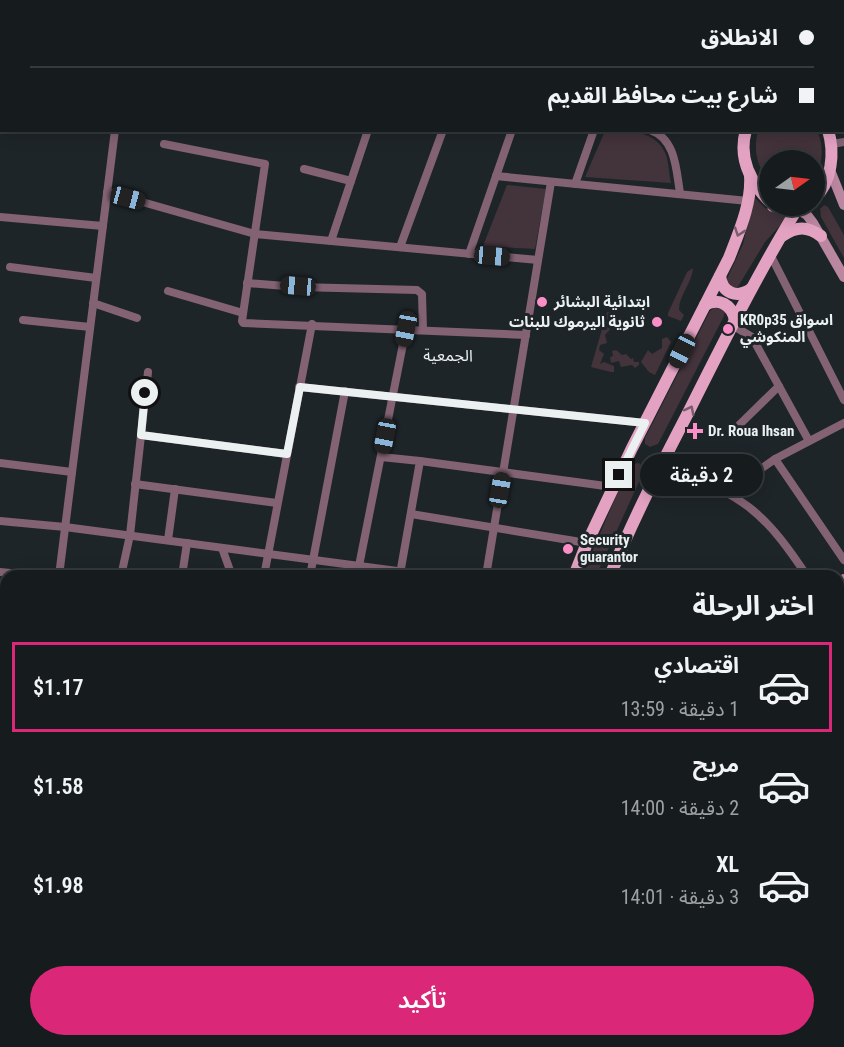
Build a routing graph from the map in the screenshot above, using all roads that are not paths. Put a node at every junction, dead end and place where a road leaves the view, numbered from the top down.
1 (115, 132) edge
2 (367, 132) edge
3 (442, 132) edge
4 (511, 132) edge
5 (593, 132) edge
6 (655, 132) edge
7 (743, 133) edge
8 (838, 143) edge
9 (164, 144) dead end
10 (304, 170) dead end
11 (830, 170) junction
12 (496, 176) junction
13 (750, 176) junction
14 (351, 181) junction
15 (551, 182) junction
16 (825, 182) edge
17 (575, 184) junction
18 (759, 190) edge
19 (107, 192) junction
20 (680, 193) junction
21 (747, 201) junction
22 (844, 205) edge
23 (795, 216) edge
24 (808, 216) edge
25 (0, 217) edge
26 (103, 226) junction
27 (255, 234) junction
28 (821, 236) junction
29 (779, 238) junction
30 (331, 241) junction
31 (400, 247) junction
32 (469, 254) junction
33 (770, 254) junction
34 (538, 260) junction
35 (10, 267) dead end
36 (720, 276) junction
37 (844, 277) edge
38 (96, 278) junction
39 (247, 283) junction
40 (751, 289) junction
41 (168, 291) dead end
42 (93, 303) junction
43 (705, 305) junction
44 (243, 313) junction
45 (137, 318) dead end
46 (23, 320) dead end
47 (734, 323) junction
48 (312, 324) junction
49 (90, 327) junction
50 (406, 329) junction
51 (423, 330) junction
52 (526, 335) junction
53 (148, 372) dead end
54 (779, 386) junction
55 (300, 387) junction
56 (345, 391) junction
57 (393, 396) junction
58 (844, 400) edge
59 (514, 408) junction
60 (645, 423) junction
61 (844, 423) edge
62 (734, 430) dead end
63 (141, 435) junction
64 (809, 441) junction
65 (287, 454) junction
66 (381, 457) junction
67 (774, 459) junction
68 (420, 461) junction
69 (663, 461) junction
70 (0, 463) edge
71 (72, 472) junction
72 (504, 472) junction
73 (135, 484) junction
74 (613, 487) junction
75 (175, 489) junction
76 (727, 493) junction
77 (277, 503) junction
78 (411, 514) junction
79 (0, 521) edge
80 (65, 527) junction
81 (494, 527) junction
82 (130, 535) junction
83 (168, 540) junction
84 (186, 543) junction
85 (587, 543) junction
86 (222, 548) junction
87 (268, 554) junction
88 (313, 560) junction
89 (844, 560) edge
90 (359, 566) junction
91 (60, 570) edge
92 (122, 570) edge
93 (183, 570) edge
94 (230, 570) edge
95 (265, 570) edge
96 (311, 570) edge
97 (358, 570) edge
98 (380, 570) edge
99 (401, 570) edge
100 (487, 570) edge
101 (576, 570) edge
102 (612, 570) edge
103 (803, 570) edge

1 - 19 street
2 - 14 street
3 - 31 street
4 - 12 street
5 - 17 street
6 - 20 street
7 - 13 main road
8 - 11 main road
9 - 27 street
10 - 14 street
11 - 16 main road
11 - 22 main road
12 - 15 street
12 - 32 street
13 - 18 main road
13 - 21 main road
14 - 30 street
15 - 17 street
15 - 34 street
17 - 20 street
19 - 26 street
19 - 27 street
20 - 21 street
21 -> 36 main road
23 - 29 main road
24 - 28 main road
25 - 26 street
26 - 38 street
27 - 30 street
27 - 39 street
28 - 29 main road
28 - 37 main road
29 - 33 main road
30 - 31 street
31 - 32 street
32 - 34 street
33 - 40 main road
33 - 58 street
34 - 52 street
35 - 38 street
36 - 40 main road
36 - 43 main road
38 - 42 street
39 - 44 street
39 - 51 street
40 - 47 main road
41 - 44 street
42 - 45 street
42 - 49 street
43 - 47 main road
43 - 60 main road
44 - 48 street
46 - 49 street
47 - 54 street
69 -> 47 main road
48 - 50 street
48 - 55 street
49 - 71 street
50 - 51 street
50 - 57 street
51 - 52 street
52 - 59 street
53 - 63 street
54 - 62 street
54 - 64 street
55 - 56 street
55 - 65 street
56 - 57 street
56 - 88 street
57 - 59 street
57 - 66 street
59 - 60 street
59 - 72 street
60 - 74 main road
61 - 64 street
63 - 65 street
63 - 73 street
64 - 67 street
65 - 77 street
66 - 68 street
66 - 90 street
67 - 76 street
67 - 89 street
68 - 72 street
68 - 78 street
69 - 76 street
69 - 102 main road
70 - 71 street
71 - 80 street
72 - 74 street
72 - 81 street
73 - 75 street
73 - 82 street
74 - 85 main road
75 - 77 street
75 - 83 street
76 - 103 street
77 - 87 street
78 - 81 street
78 - 99 street
79 - 80 street
80 - 82 street
80 - 91 street
81 - 85 street
81 - 100 street
82 - 83 street
82 - 92 street
83 - 84 street
84 - 86 street
84 - 93 street
85 - 101 main road
86 - 87 street
86 - 94 street
87 - 88 street
87 - 95 street
88 - 90 street
88 - 96 street
90 - 97 street
90 - 98 street

